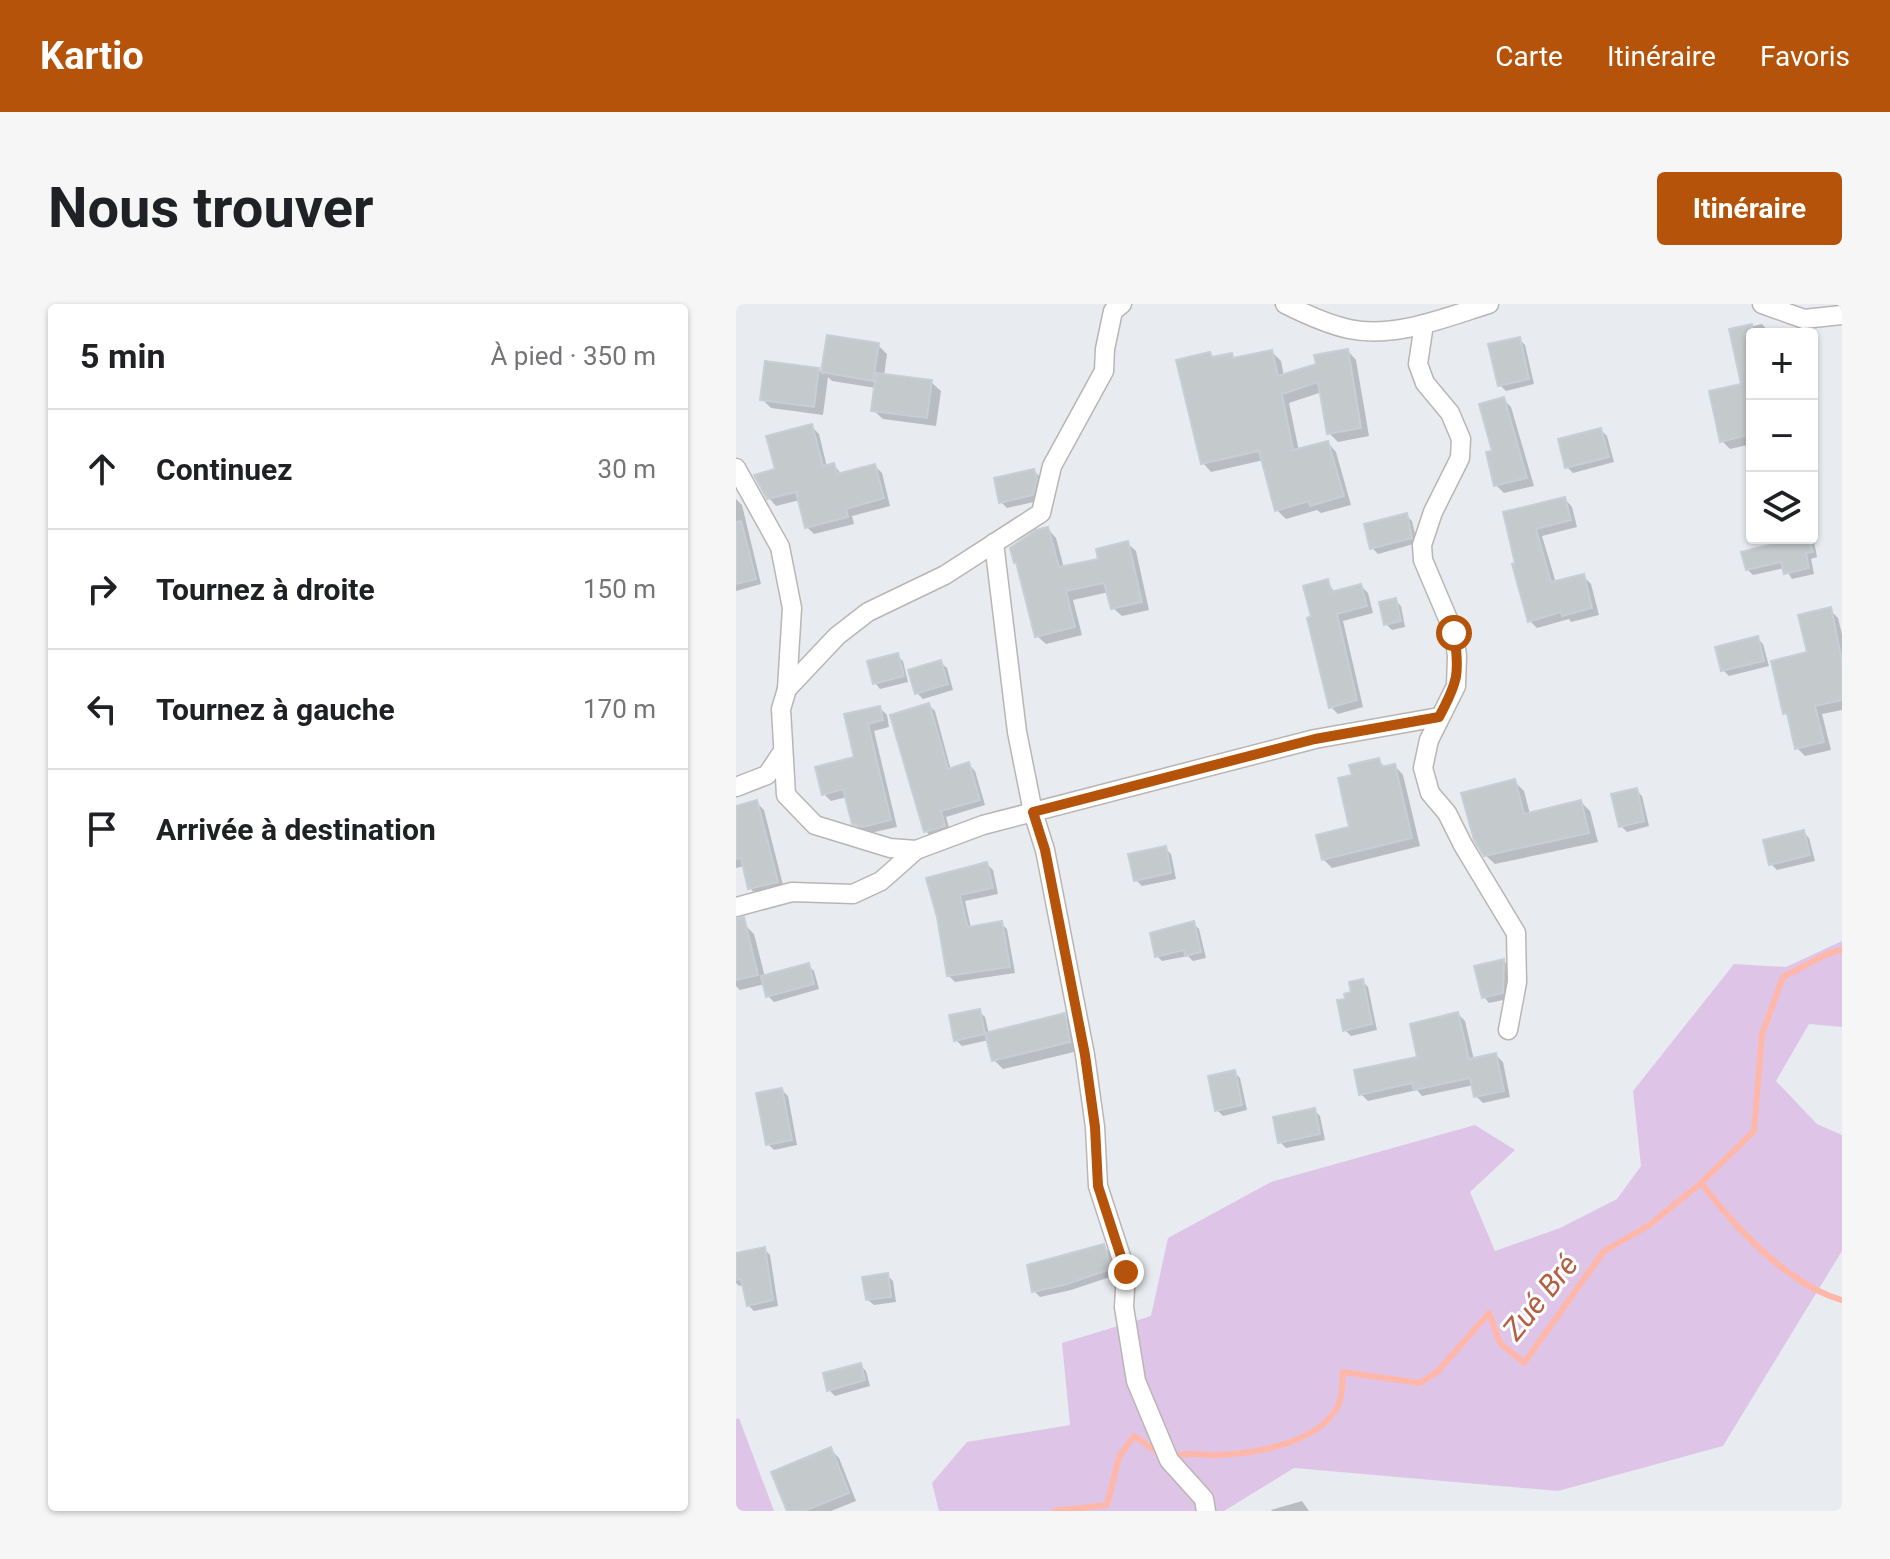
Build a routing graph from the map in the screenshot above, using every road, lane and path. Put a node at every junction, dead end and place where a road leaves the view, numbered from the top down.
1 (1122, 304) edge
2 (1285, 304) edge
3 (1489, 304) edge
4 (1762, 304) edge
5 (1842, 315) edge
6 (1424, 324) junction
7 (736, 468) edge
8 (994, 543) junction
9 (787, 689) junction
10 (1439, 717) junction
11 (783, 751) junction
12 (736, 787) edge
13 (1033, 812) junction
14 (916, 850) junction
15 (736, 907) edge
16 (1508, 1030) dead end
17 (1206, 1511) edge

1 - 8 street
2 - 6 street
3 - 6 street
4 - 5 street
6 - 10 street
7 - 9 street
8 - 9 street
8 - 13 street
9 - 11 street
10 - 13 street
10 - 16 street
11 - 12 street
11 - 14 street
13 - 14 street
13 - 17 street
14 - 15 street

